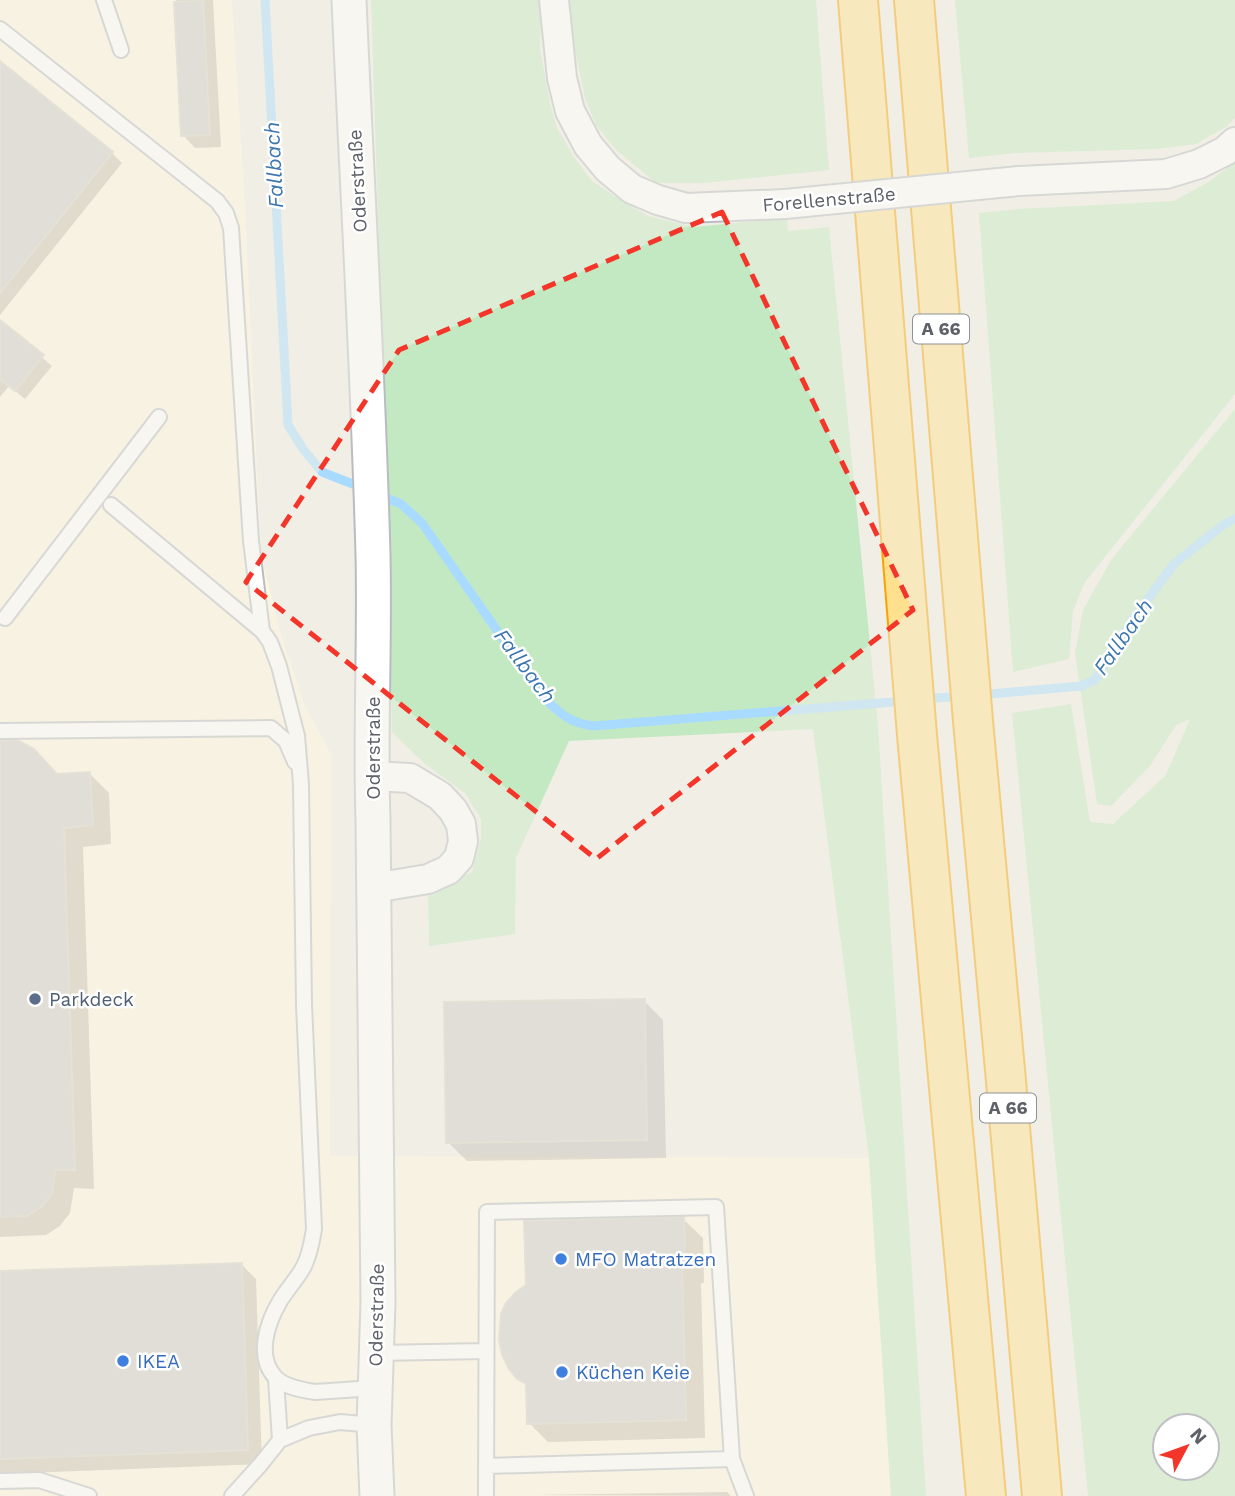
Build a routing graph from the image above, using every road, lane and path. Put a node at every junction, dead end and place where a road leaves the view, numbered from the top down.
1 (104, 0) edge
2 (349, 0) edge
3 (554, 0) edge
4 (858, 0) edge
5 (914, 0) edge
6 (0, 29) edge
7 (121, 50) dead end
8 (1235, 142) edge
9 (159, 417) dead end
10 (111, 505) dead end
11 (5, 618) dead end
12 (262, 631) junction
13 (0, 731) edge
14 (372, 776) junction
15 (301, 784) junction
16 (374, 888) junction
17 (486, 1351) junction
18 (375, 1353) junction
19 (276, 1379) junction
20 (374, 1388) junction
21 (374, 1425) junction
22 (280, 1440) junction
23 (732, 1459) junction
24 (486, 1466) junction
25 (0, 1481) edge
26 (89, 1496) edge
27 (232, 1496) edge
28 (377, 1496) edge
29 (486, 1496) edge
30 (746, 1496) edge
31 (986, 1496) edge
32 (1042, 1496) edge

1 - 7 lane
2 - 14 street, Oderstraße
3 - 8 street, Forellenstraße, bridge
4 - 31 highway, A 66
5 - 32 highway, A 66
6 - 12 lane
9 - 11 lane
10 - 12 lane
12 - 15 lane
13 - 15 lane
14 - 16 street, Oderstraße
14 - 16 street
15 - 19 lane
16 - 18 street, Oderstraße
17 - 18 lane
17 - 23 lane
17 - 24 lane
18 - 20 street, Oderstraße
19 - 20 lane
19 - 22 lane
20 - 21 street, Oderstraße
21 - 22 lane
21 - 28 street, Oderstraße
22 - 27 lane
23 - 24 lane
23 - 30 lane
24 - 29 lane
25 - 26 lane

